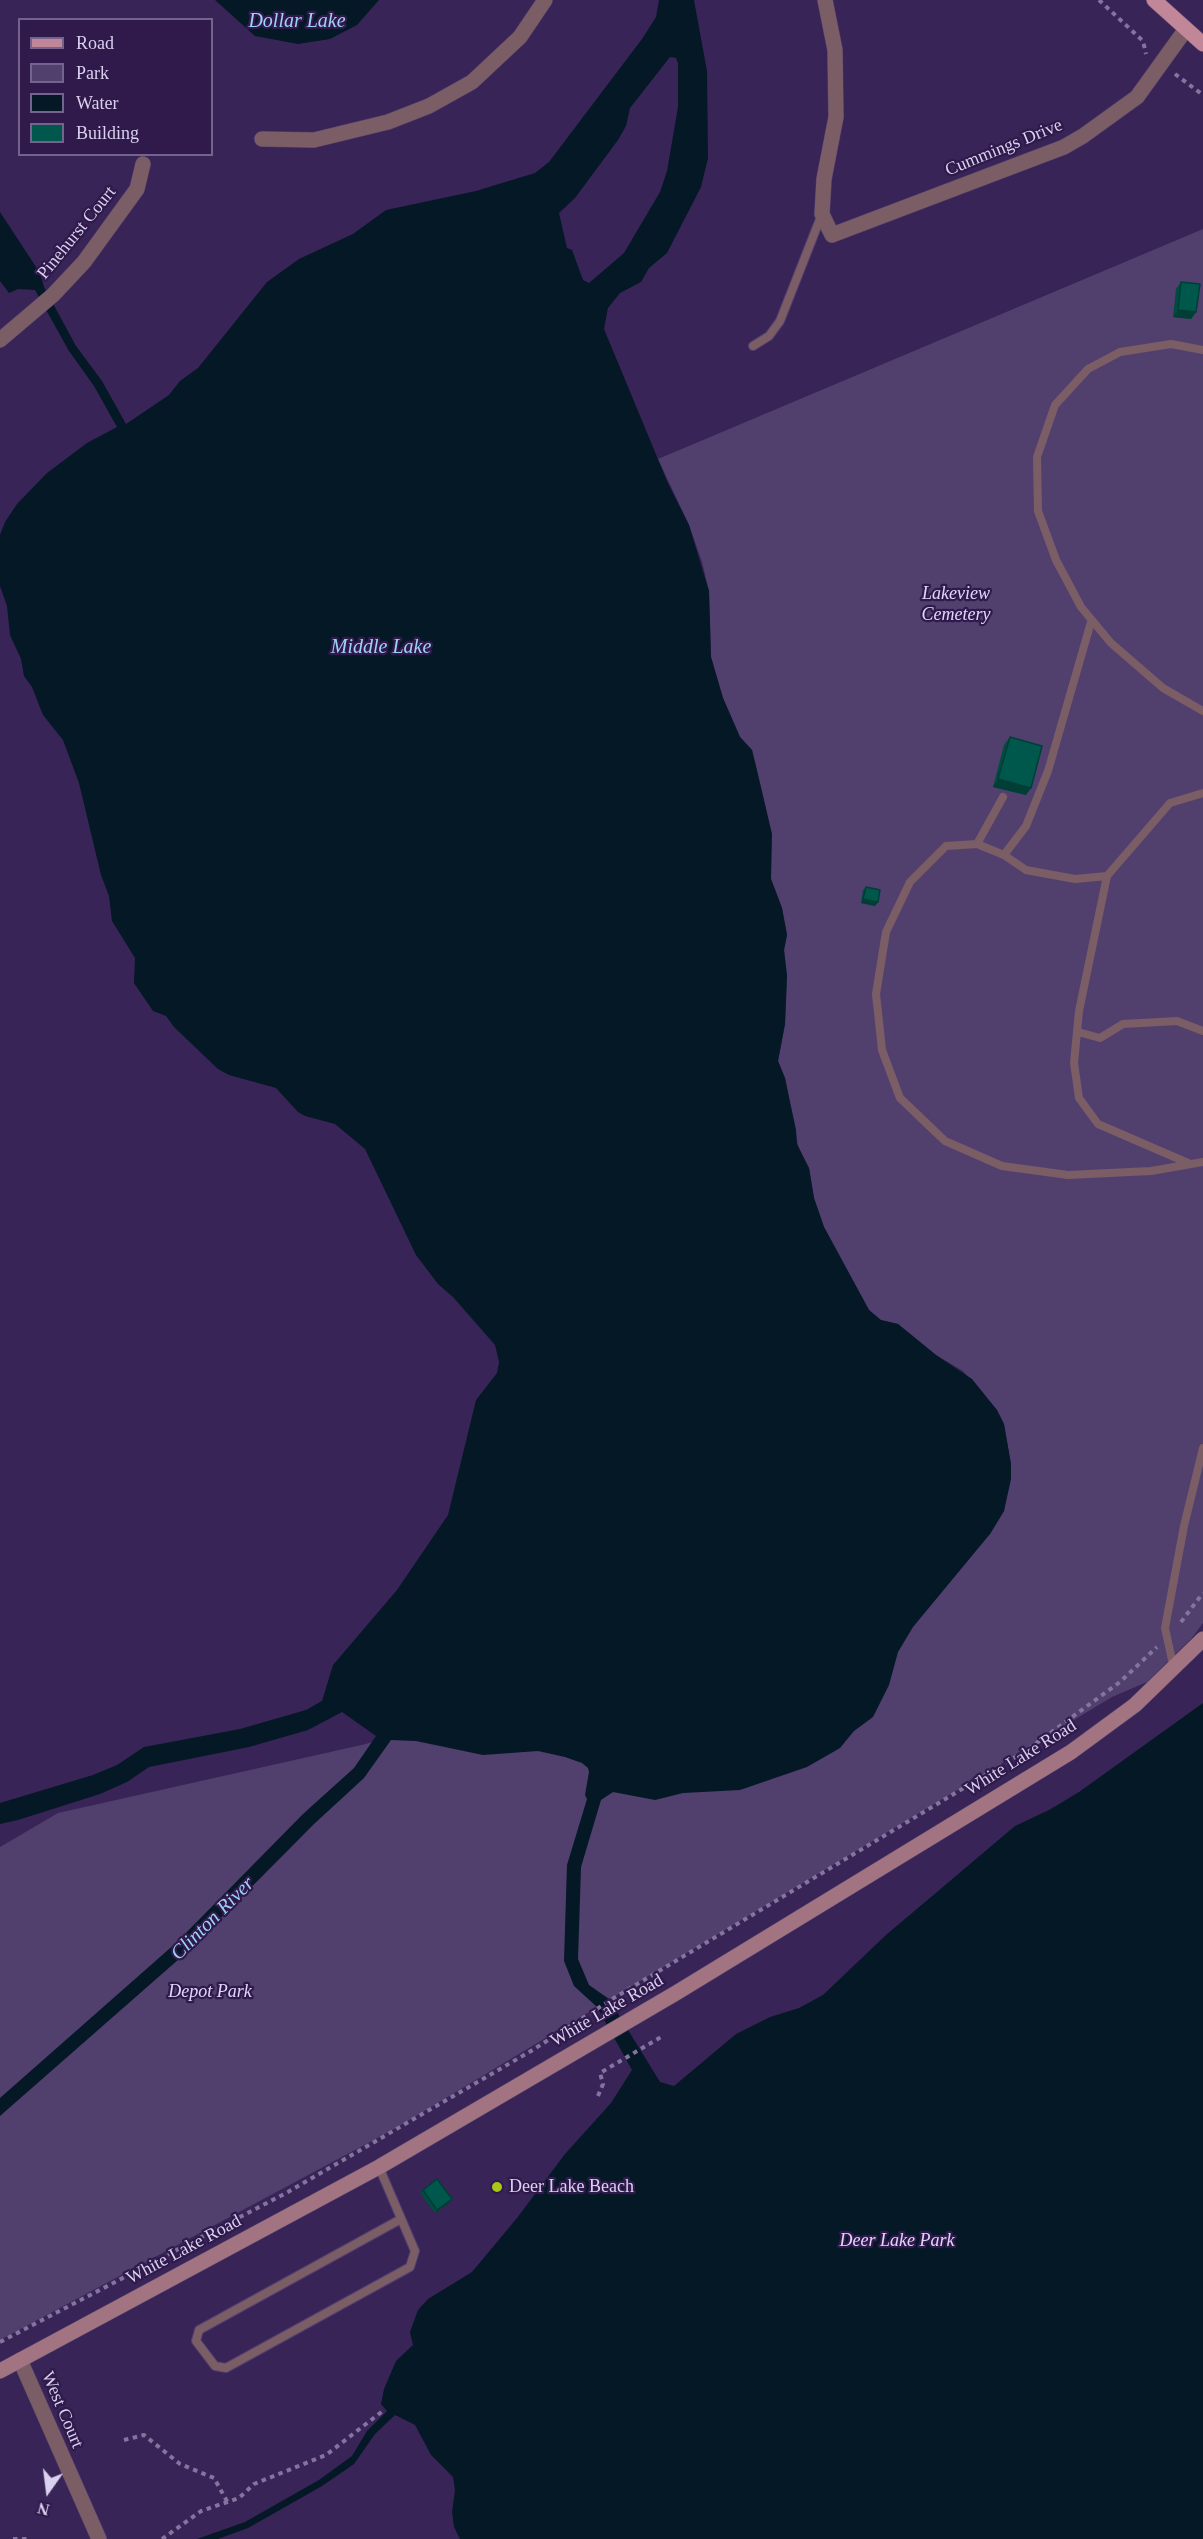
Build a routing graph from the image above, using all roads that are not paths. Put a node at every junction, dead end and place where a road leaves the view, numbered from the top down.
1 (545, 0) edge
2 (825, 0) edge
3 (1154, 0) edge
4 (1186, 29) junction
5 (1203, 44) edge
6 (262, 139) dead end
7 (143, 164) dead end
8 (822, 214) junction
9 (0, 340) edge
10 (753, 346) dead end
11 (1203, 350) edge
12 (1091, 622) junction
13 (1203, 711) edge
14 (1203, 793) edge
15 (1002, 797) dead end
16 (977, 844) junction
17 (1004, 855) junction
18 (1107, 876) junction
19 (1203, 1031) edge
20 (1078, 1032) junction
21 (1203, 1162) edge
22 (1190, 1164) junction
23 (1203, 1448) edge
24 (1203, 1639) edge
25 (1174, 1670) junction
26 (380, 2167) junction
27 (401, 2219) junction
28 (20, 2360) junction
29 (0, 2371) edge
30 (99, 2539) edge

1 - 6 street
2 - 8 street
3 - 4 main road
4 - 5 main road
4 - 8 street, Cummings Drive
7 - 9 street, Pinehurst Court
8 - 10 lane
11 - 12 lane
12 - 13 lane
12 - 17 lane
14 - 18 lane
15 - 16 lane
16 - 17 lane
16 - 22 lane
17 - 18 lane
18 - 20 lane
19 - 20 lane
20 - 22 lane
21 - 22 lane
23 - 25 lane
24 - 25 street, White Lake Road
25 - 26 street, White Lake Road
26 - 27 lane
26 - 28 street, White Lake Road
27 - 27 lane
28 - 29 street, White Lake Road
28 - 30 street, West Court

